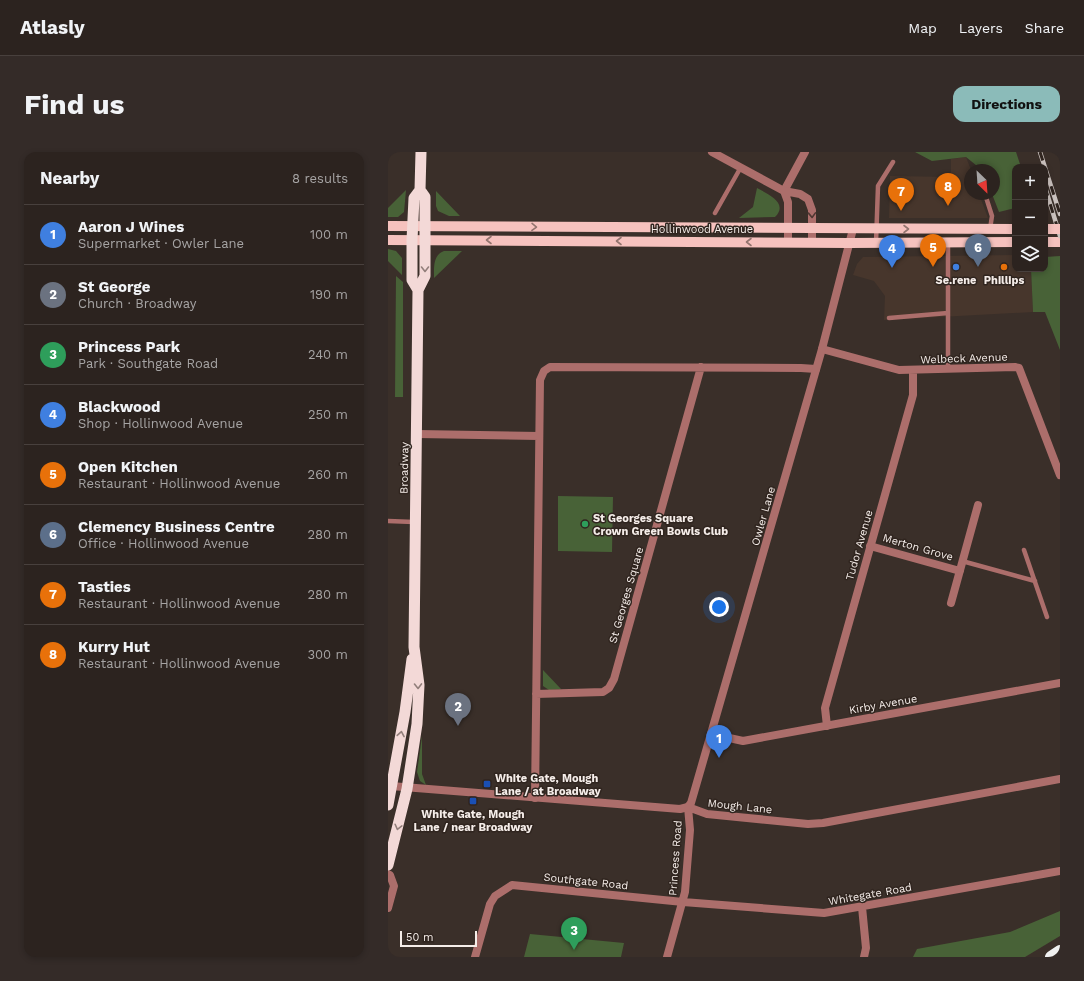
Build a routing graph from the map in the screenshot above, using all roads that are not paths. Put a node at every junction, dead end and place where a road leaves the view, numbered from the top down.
1 (421, 152) edge
2 (712, 152) edge
3 (805, 152) edge
4 (893, 162) dead end
5 (741, 167) junction
6 (420, 190) junction
7 (784, 190) junction
8 (987, 200) edge
9 (715, 214) dead end
10 (388, 226) edge
11 (413, 227) junction
12 (425, 227) junction
13 (473, 227) junction
14 (788, 229) junction
15 (812, 229) junction
16 (853, 229) junction
17 (877, 229) junction
18 (990, 229) junction
19 (1012, 229) edge
20 (1048, 229) edge
21 (1060, 229) edge
22 (388, 240) edge
23 (412, 240) junction
24 (425, 240) junction
25 (473, 240) junction
26 (788, 242) junction
27 (812, 242) junction
28 (948, 242) junction
29 (990, 242) junction
30 (1012, 242) edge
31 (1048, 242) edge
32 (1060, 242) edge
33 (848, 243) junction
34 (876, 243) junction
35 (418, 290) junction
36 (948, 313) junction
37 (889, 318) dead end
38 (822, 349) junction
39 (701, 367) junction
40 (816, 369) junction
41 (948, 369) junction
42 (914, 371) junction
43 (417, 434) junction
44 (539, 436) junction
45 (1060, 475) edge
46 (978, 505) dead end
47 (388, 521) edge
48 (416, 522) junction
49 (870, 546) junction
50 (1024, 550) dead end
51 (962, 560) junction
52 (960, 570) junction
53 (1035, 581) junction
54 (951, 603) dead end
55 (1047, 617) dead end
56 (414, 647) junction
57 (1060, 682) edge
58 (536, 694) junction
59 (827, 726) junction
60 (711, 734) junction
61 (392, 758) edge
62 (1060, 779) edge
63 (391, 786) junction
64 (407, 789) junction
65 (535, 798) junction
66 (388, 806) edge
67 (688, 807) junction
68 (388, 865) edge
69 (1060, 871) edge
70 (388, 874) edge
71 (683, 902) junction
72 (862, 907) junction
73 (388, 908) edge
74 (1060, 951) edge
75 (475, 957) edge
76 (667, 957) edge
77 (864, 957) edge
78 (1051, 957) edge

1 - 6 highway, Broadway
2 - 5 street
3 - 7 street
4 - 17 lane
5 - 7 street
5 - 9 lane
6 - 11 highway, Broadway
6 - 12 highway, Broadway
7 - 14 street
7 -> 15 street
8 - 18 lane
10 - 11 main road, Hollinwood Avenue
11 - 12 main road, Hollinwood Avenue
11 - 23 highway, Broadway
12 - 13 main road, Hollinwood Avenue
12 - 24 highway, Broadway
13 -> 14 main road, Hollinwood Avenue
13 - 25 main road
14 - 15 main road, Hollinwood Avenue
14 - 26 street
15 - 16 main road, Hollinwood Avenue
15 - 27 street
16 - 17 main road, Hollinwood Avenue
16 - 33 street, Owler Lane
17 -> 18 main road, Hollinwood Avenue
17 - 34 lane
18 - 19 main road, Hollinwood Avenue
18 - 29 main road
20 - 21 main road, bridge
22 - 23 main road, Hollinwood Avenue
23 - 24 main road, Hollinwood Avenue
23 - 35 highway, Broadway
24 - 25 main road, Hollinwood Avenue
24 -> 35 highway, Broadway
26 -> 25 main road, Hollinwood Avenue
26 - 27 main road, Hollinwood Avenue
27 - 33 main road, Hollinwood Avenue
28 - 29 main road, Hollinwood Avenue
28 - 34 main road, Hollinwood Avenue
28 - 36 lane
29 - 30 main road, Hollinwood Avenue
31 - 32 main road
33 - 34 main road, Hollinwood Avenue
33 - 38 street, Owler Lane
35 - 43 highway, Broadway
36 - 37 lane
36 - 41 lane
38 - 40 street, Owler Lane
38 - 42 street, Welbeck Avenue
39 - 40 street
39 - 44 street
39 - 58 street, St Georges Square
40 - 60 street, Owler Lane
41 - 42 street, Welbeck Avenue
41 - 45 street, Welbeck Avenue
42 - 49 street, Tudor Avenue
43 - 44 street
43 - 48 highway, Broadway
44 - 58 street
46 - 51 street, Merton Grove
47 - 48 lane
48 - 56 highway, Broadway
49 - 52 street, Merton Grove
49 - 59 street, Tudor Avenue
50 - 53 lane
51 - 52 street, Merton Grove
51 - 53 lane
52 - 54 street, Merton Grove
53 - 55 lane
61 -> 56 highway, Broadway
56 -> 64 highway, Broadway
57 - 59 street, Kirby Avenue
58 - 65 street
59 - 60 street, Kirby Avenue
60 - 67 street, Owler Lane
61 - 63 highway, Broadway
62 - 67 street, Mough Lane
63 - 64 street, Mough Lane
63 - 66 highway, Broadway
64 - 65 street, Mough Lane
64 -> 68 highway, Broadway
65 - 67 street, Mough Lane
67 - 71 street, Princess Road
69 - 72 street, Whitegate Road
70 - 73 street
71 - 72 street, Whitegate Road
71 - 75 street, Southgate Road
71 - 76 street, Princess Road
72 - 77 street
74 - 78 highway

